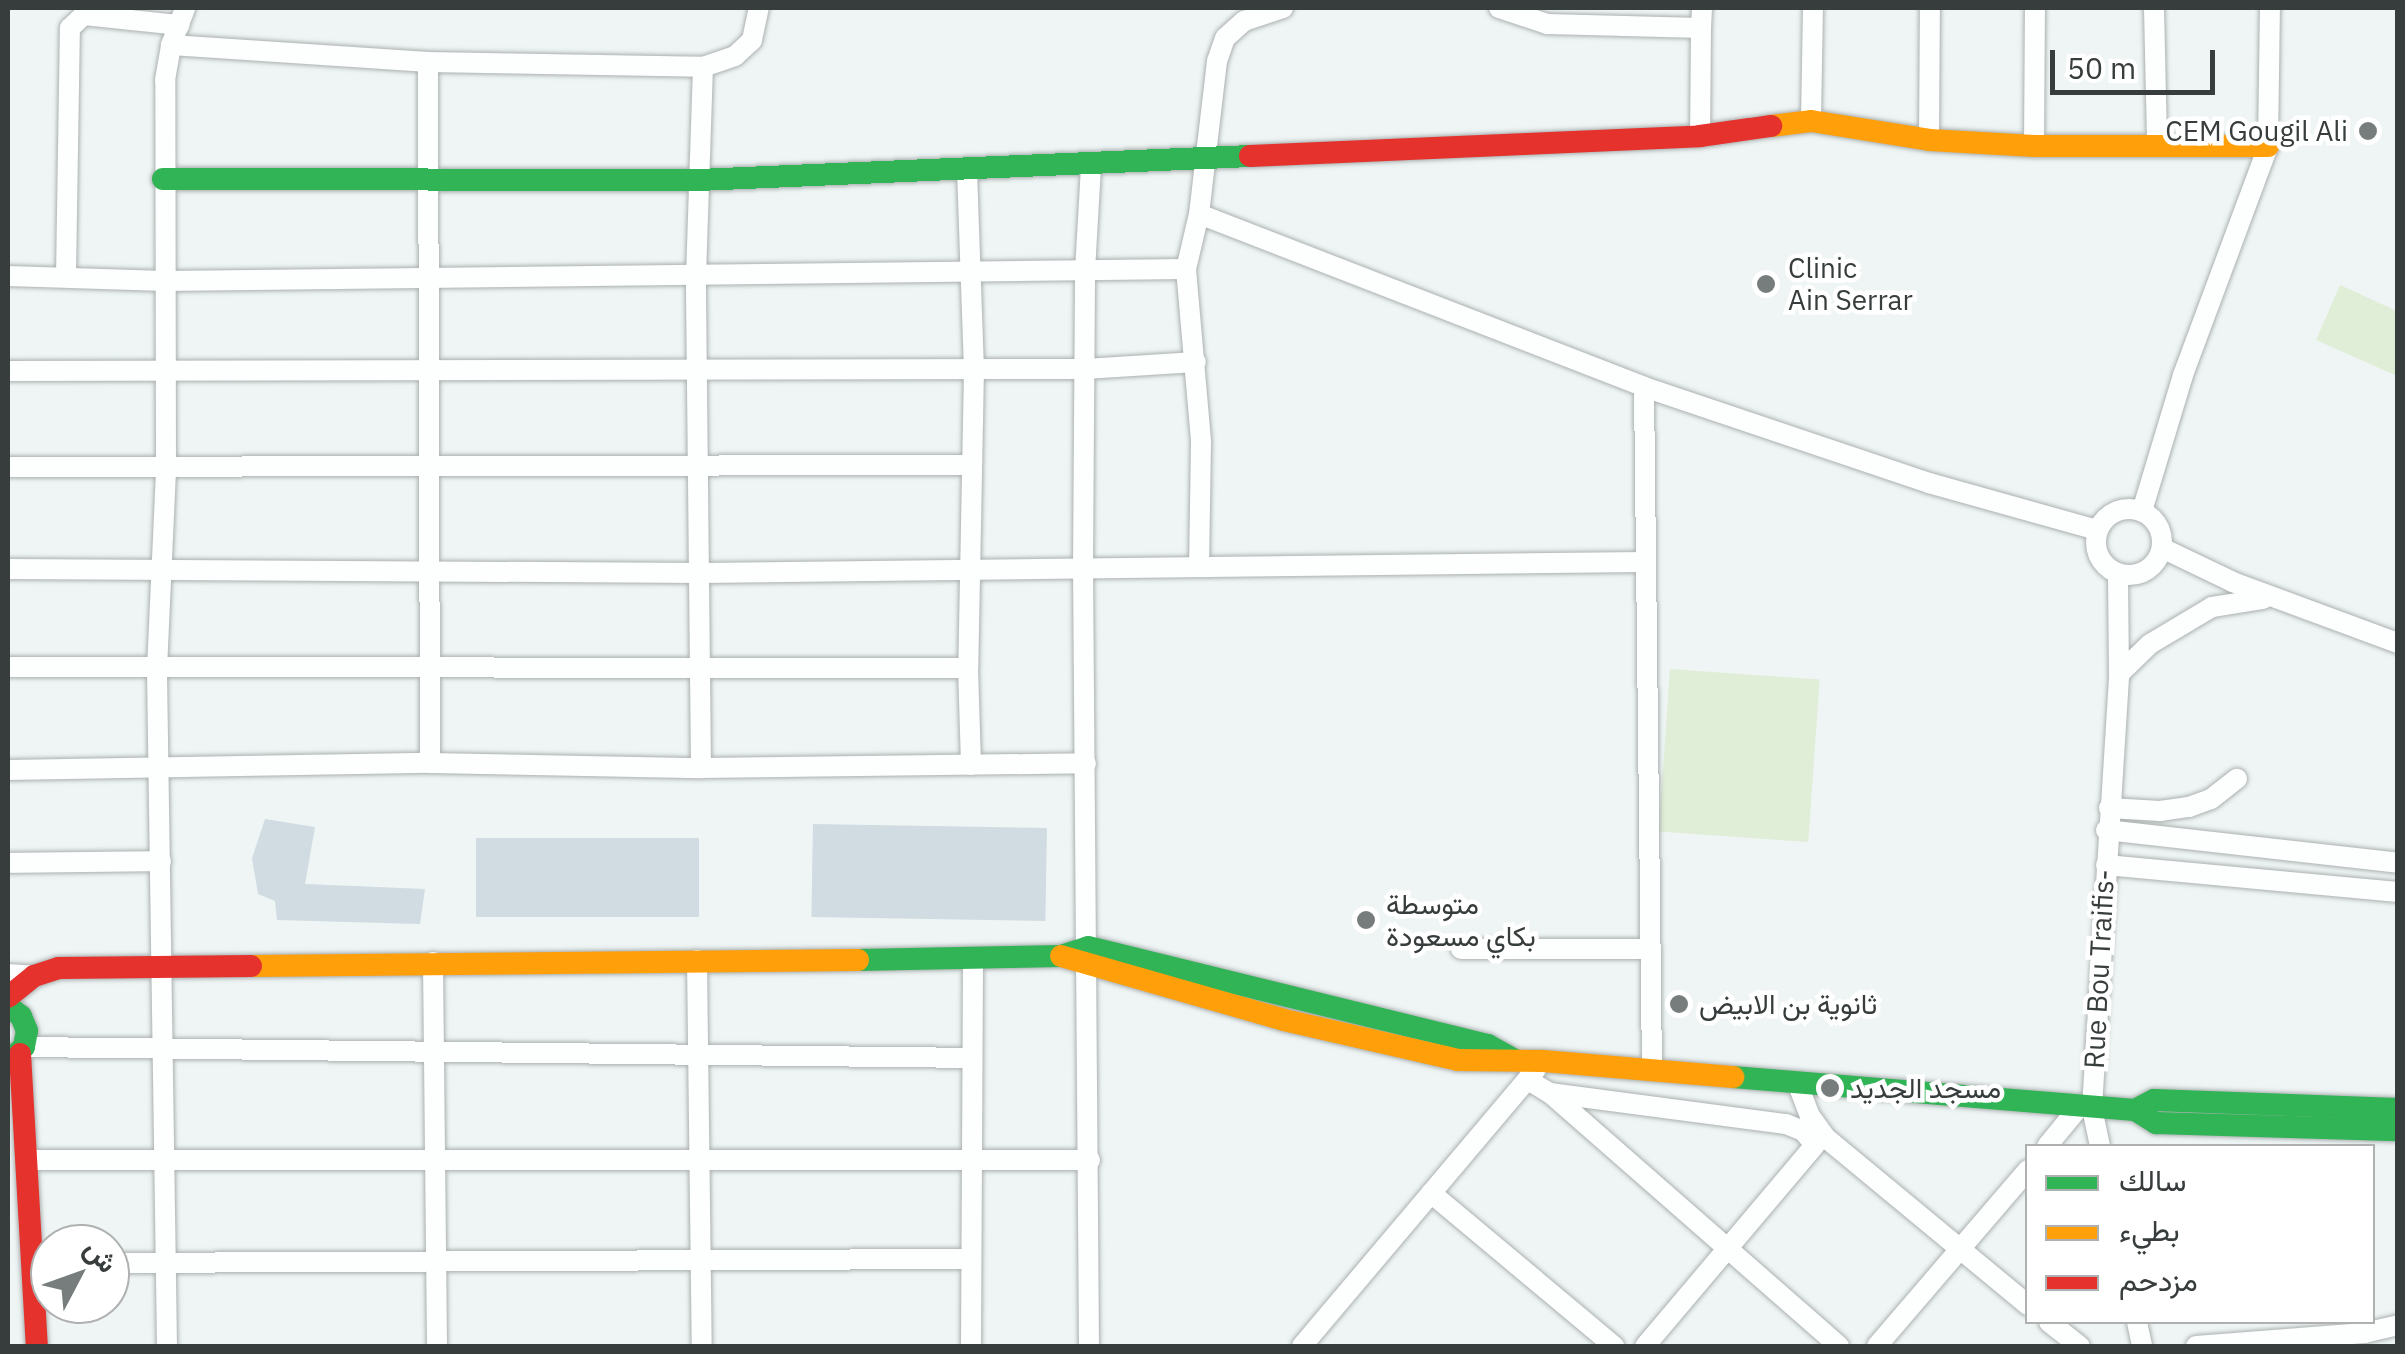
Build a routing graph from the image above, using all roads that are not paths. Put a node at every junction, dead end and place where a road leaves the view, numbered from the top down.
1 (758, 8) edge
2 (1282, 8) edge
3 (1499, 8) edge
4 (1813, 8) edge
5 (1930, 8) edge
6 (2034, 8) edge
7 (2154, 8) edge
8 (2270, 8) edge
9 (1701, 18) edge
10 (178, 26) edge
11 (428, 62) junction
12 (703, 68) junction
13 (1812, 121) junction
14 (1700, 136) junction
15 (1929, 140) junction
16 (2158, 145) junction
17 (2034, 146) junction
18 (2268, 146) junction
19 (1207, 157) junction
20 (1091, 166) junction
21 (967, 170) junction
22 (164, 179) junction
23 (429, 180) junction
24 (699, 180) junction
25 (1199, 214) junction
26 (1186, 269) junction
27 (970, 271) junction
28 (1086, 271) junction
29 (8, 276) edge
30 (429, 276) junction
31 (696, 276) junction
32 (66, 277) junction
33 (165, 281) junction
34 (1196, 362) junction
35 (974, 369) junction
36 (1085, 369) junction
37 (430, 370) junction
38 (8, 371) edge
39 (696, 372) junction
40 (163, 373) junction
41 (1644, 387) junction
42 (971, 465) junction
43 (430, 466) junction
44 (701, 466) junction
45 (8, 467) edge
46 (166, 467) junction
47 (2142, 511) junction
48 (2097, 530) junction
49 (2162, 548) junction
50 (1645, 562) junction
51 (1083, 566) junction
52 (1199, 566) junction
53 (970, 568) junction
54 (8, 569) edge
55 (161, 570) junction
56 (430, 571) junction
57 (702, 574) junction
58 (2118, 574) junction
59 (2274, 598) junction
60 (2398, 643) edge
61 (8, 667) edge
62 (698, 668) junction
63 (968, 668) junction
64 (157, 669) junction
65 (430, 669) junction
66 (2119, 674) junction
67 (430, 763) junction
68 (1086, 763) junction
69 (971, 765) junction
70 (701, 768) junction
71 (161, 769) junction
72 (8, 770) edge
73 (2237, 779) dead end
74 (2109, 808) junction
75 (2106, 830) junction
76 (162, 861) junction
77 (2398, 862) edge
78 (8, 863) edge
79 (2106, 864) junction
80 (2398, 892) edge
81 (1462, 949) dead end
82 (1648, 949) junction
83 (1088, 957) junction
84 (973, 959) junction
85 (697, 960) junction
86 (432, 962) junction
87 (162, 965) junction
88 (8, 974) edge
89 (34, 976) junction
90 (8, 997) edge
91 (8, 1006) edge
92 (162, 1048) junction
93 (435, 1052) junction
94 (17, 1054) edge
95 (698, 1055) junction
96 (972, 1058) junction
97 (1535, 1070) junction
98 (1652, 1070) junction
99 (1798, 1084) junction
100 (1550, 1093) junction
101 (2086, 1107) junction
102 (2398, 1109) edge
103 (2135, 1110) junction
104 (2398, 1130) edge
105 (2049, 1144) edge
106 (2099, 1144) edge
107 (972, 1158) junction
108 (29, 1160) junction
109 (164, 1160) junction
110 (1090, 1160) junction
111 (436, 1162) junction
112 (702, 1162) junction
113 (2025, 1173) edge
114 (1431, 1193) junction
115 (37, 1224) edge
116 (1957, 1249) junction
117 (1726, 1250) junction
118 (968, 1258) junction
119 (439, 1260) junction
120 (703, 1260) junction
121 (166, 1262) junction
122 (130, 1263) edge
123 (2025, 1303) edge
124 (2051, 1324) edge
125 (2398, 1325) edge
126 (167, 1346) edge
127 (437, 1346) edge
128 (702, 1346) edge
129 (972, 1346) edge
130 (1089, 1346) edge
131 (1302, 1346) edge
132 (1614, 1346) edge
133 (1646, 1346) edge
134 (1839, 1346) edge
135 (1876, 1346) edge
136 (2080, 1346) edge
137 (2196, 1346) edge

1 - 12 street
2 - 19 street
3 - 9 street
4 - 13 street
5 - 15 street
6 - 17 street
7 - 16 street
8 - 18 street
9 - 14 street
10 - 11 street
10 - 22 street
10 - 32 street
11 - 12 street
11 - 23 street
12 - 24 street
13 - 14 street
13 - 15 street
14 - 19 street
15 - 17 street
16 - 17 street
16 - 18 street
18 - 47 street
19 - 20 street
19 - 25 street
20 - 21 street
20 - 28 street
21 - 24 street
21 - 27 street
22 - 23 street
22 - 33 street
23 - 24 street
23 - 30 street
24 - 31 street
25 - 26 street
25 - 41 street
26 - 28 street
26 - 34 street
27 - 28 street
27 - 31 street
27 - 35 street
28 - 36 street
29 - 32 street
30 - 31 street
30 - 33 street
30 - 37 street
31 - 39 street
32 - 33 street
33 - 40 street
34 - 36 street
34 - 52 street
35 - 36 street
35 - 39 street
35 - 42 street
36 - 51 street
37 - 39 street
37 - 40 street
37 - 43 street
38 - 40 street
39 - 44 street
40 - 46 street
41 - 48 street
41 - 50 street
42 - 44 street
42 - 53 street
43 - 44 street
43 - 46 street
43 - 56 street
44 - 57 street
45 - 46 street
46 - 55 street
47 - 48 street
47 - 49 street
48 - 58 street
49 - 58 street
49 - 59 street
50 - 52 street
50 - 82 street
51 - 52 street
51 - 53 street
51 - 68 street
53 - 57 street
53 - 63 street
54 - 55 street
55 - 56 street
55 - 64 street
56 - 57 street
56 - 65 street
57 - 62 street
58 - 66 street, Rue Bou Traifis-
59 - 60 street
59 - 66 street
61 - 64 street
62 - 63 street
62 - 65 street
62 - 70 street
63 - 69 street
64 - 65 street
64 - 71 street
65 - 67 street
66 - 74 street, Rue Bou Traifis-
67 - 70 street
67 - 71 street
68 - 69 street
68 - 83 street
69 - 70 street
71 - 72 street
71 - 76 street
73 - 74 street
74 - 75 street, Rue Bou Traifis-
75 - 77 street
75 - 79 street, Rue Bou Traifis-
76 - 78 street
76 - 87 street
79 - 80 street
79 - 101 street, Rue Bou Traifis-
81 - 82 street
82 - 98 street
83 - 84 street
83 - 97 street
83 - 110 street
84 - 85 street
84 - 96 street
85 - 86 street
85 - 95 street
86 - 87 street
86 - 93 street
87 - 89 street
87 - 92 street
88 - 89 street
89 - 90 street
91 - 94 street
92 - 93 street
92 - 94 street
92 - 109 street
93 - 95 street
93 - 111 street
94 - 108 street
95 - 96 street
95 - 112 street
96 - 107 street
97 - 98 street
97 - 100 street
97 - 114 street
98 - 99 street
99 - 101 street
99 - 116 street
100 - 117 street
100 - 117 street
101 - 103 street
101 - 105 street
101 - 106 street, Rue Bou Traifis-
102 - 103 street
103 - 104 street
107 - 110 street
107 - 112 street
107 - 118 street
108 - 109 street
108 - 115 street
109 - 111 street
109 - 121 street
110 - 130 street
111 - 112 street
111 - 119 street
112 - 120 street
113 - 116 street
114 - 131 street
114 - 132 street
116 - 123 street
116 - 135 street
117 - 133 street
117 - 134 street
118 - 120 street
118 - 129 street
119 - 120 street
119 - 121 street
119 - 127 street
120 - 128 street
121 - 122 street
121 - 126 street
124 - 136 street
125 - 137 street

